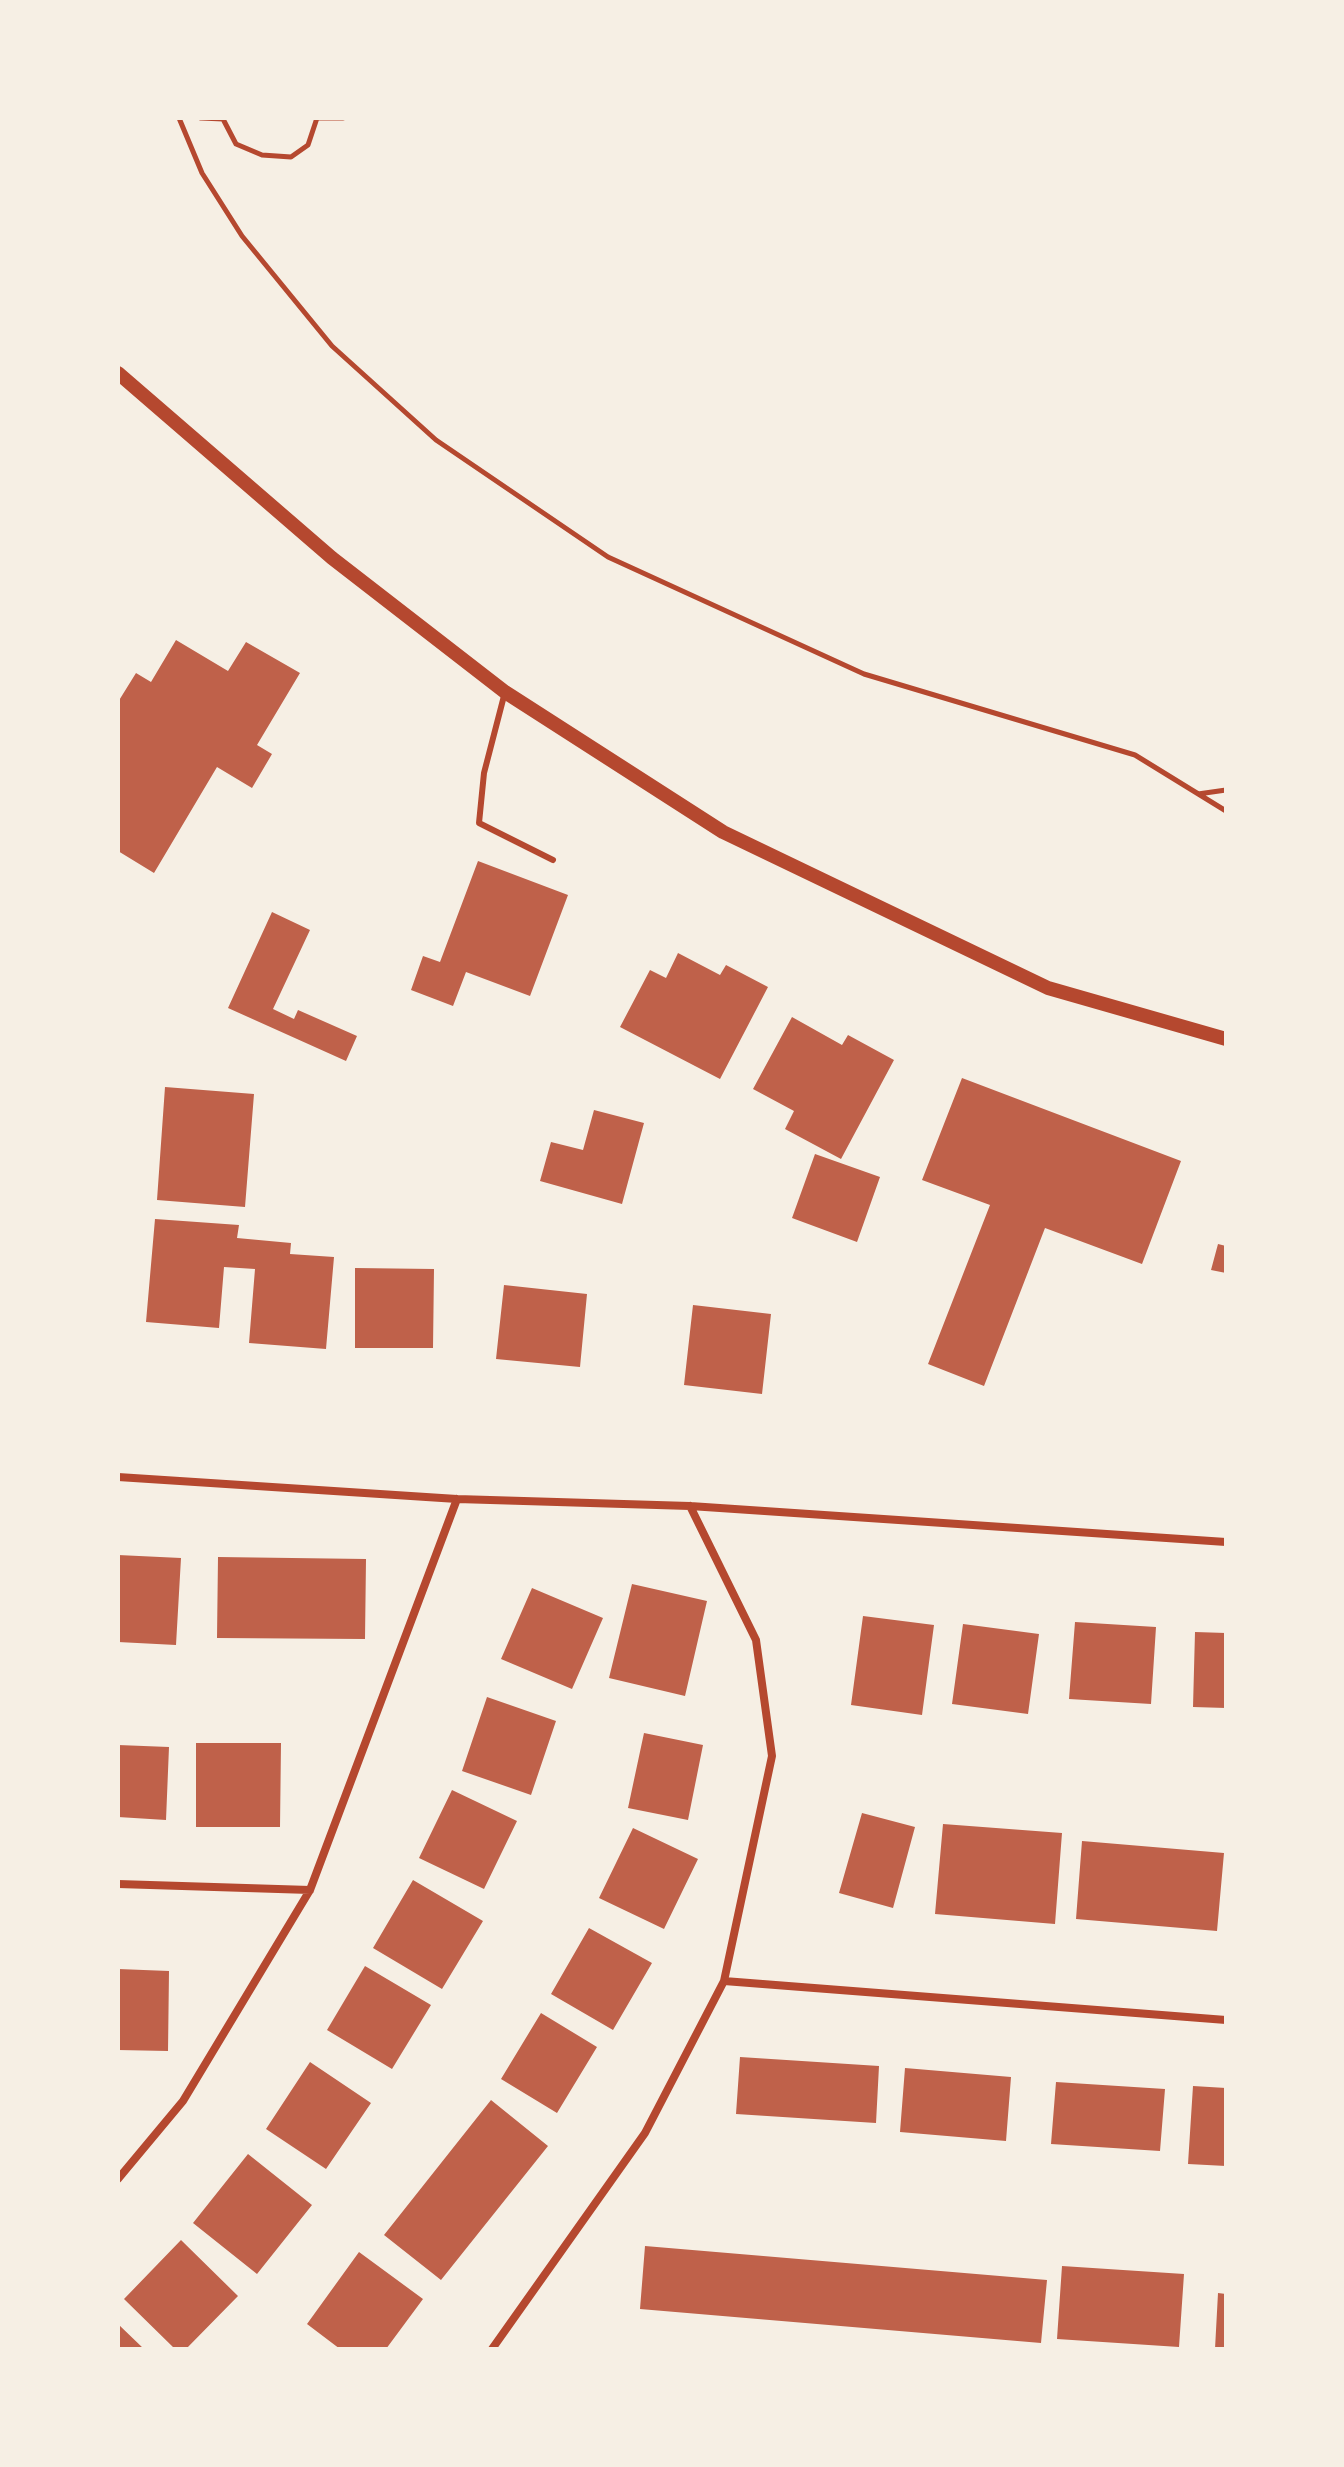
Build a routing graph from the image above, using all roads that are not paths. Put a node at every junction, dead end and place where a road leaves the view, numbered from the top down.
1 (118, 373) edge
2 (505, 692) junction
3 (553, 860) dead end
4 (1226, 1039) edge
5 (118, 1477) edge
6 (457, 1499) junction
7 (690, 1506) junction
8 (1226, 1542) edge
9 (118, 1884) edge
10 (310, 1890) junction
11 (724, 1981) junction
12 (1226, 2020) edge
13 (118, 2179) edge
14 (492, 2349) edge

1 - 2 street
2 - 3 lane
2 - 4 street
5 - 6 street
6 - 7 street
6 - 10 street
7 - 8 street
7 - 11 street
9 - 10 street
10 - 13 street
11 - 12 street
11 - 14 street

